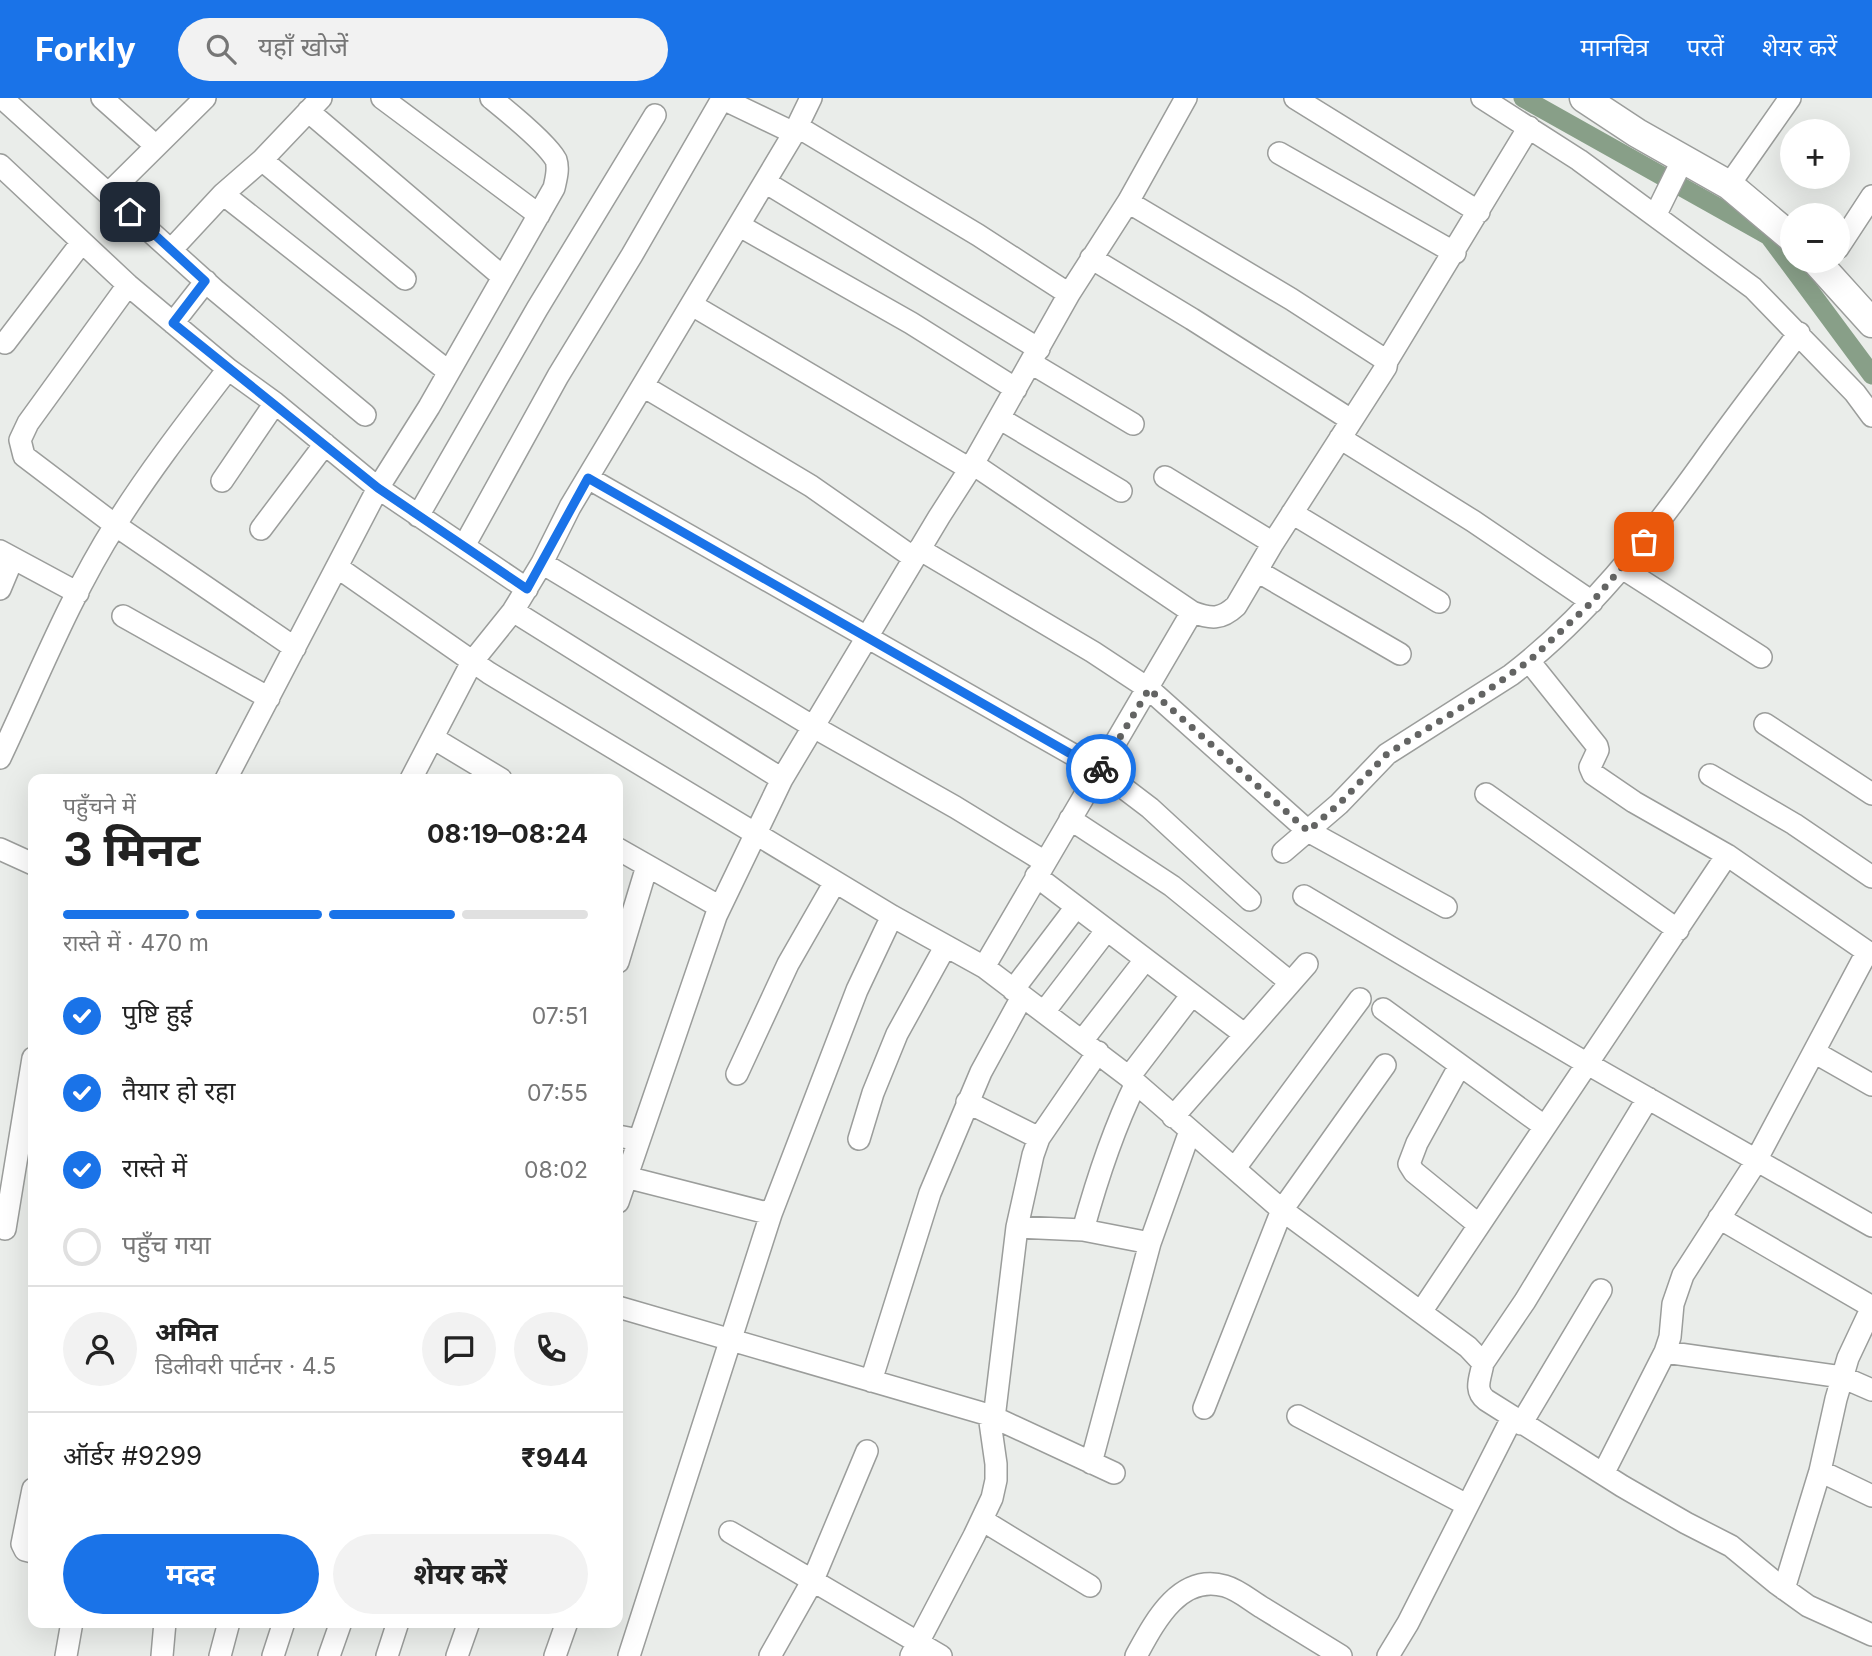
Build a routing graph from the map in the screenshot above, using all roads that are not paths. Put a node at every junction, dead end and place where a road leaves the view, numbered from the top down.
1 (2, 98) edge
2 (102, 98) edge
3 (205, 98) edge
4 (382, 98) edge
5 (491, 98) edge
6 (722, 98) edge
7 (811, 98) edge
8 (1185, 98) edge
9 (1295, 98) edge
10 (1482, 98) edge
11 (1584, 98) edge
12 (1790, 98) edge
13 (315, 105) edge
14 (655, 115) dead end
15 (1529, 127) junction
16 (796, 130) junction
17 (156, 146) junction
18 (1279, 153) dead end
19 (262, 160) junction
20 (0, 165) edge
21 (1678, 167) junction
22 (765, 182) junction
23 (1729, 185) junction
24 (109, 193) junction
25 (223, 194) junction
26 (1872, 196) edge
27 (1128, 202) junction
28 (1659, 207) junction
29 (1479, 212) junction
30 (539, 215) junction
31 (740, 226) junction
32 (1850, 227) edge
33 (1780, 228) edge
34 (82, 242) junction
35 (172, 249) junction
36 (1455, 253) junction
37 (1091, 258) junction
38 (1837, 273) edge
39 (503, 277) junction
40 (405, 279) dead end
41 (205, 281) junction
42 (128, 285) junction
43 (1069, 293) junction
44 (692, 305) junction
45 (173, 323) junction
46 (1872, 323) edge
47 (1799, 333) junction
48 (5, 343) dead end
49 (1035, 356) junction
50 (1387, 361) junction
51 (228, 369) junction
52 (450, 372) junction
53 (643, 386) junction
54 (1016, 388) junction
55 (275, 403) junction
56 (365, 415) dead end
57 (1872, 416) edge
58 (999, 418) junction
59 (1133, 424) dead end
60 (1346, 429) junction
61 (325, 444) junction
62 (972, 467) junction
63 (1165, 477) dead end
64 (588, 478) junction
65 (222, 481) dead end
66 (378, 488) junction
67 (1121, 491) dead end
68 (1292, 513) junction
69 (418, 516) junction
70 (115, 525) junction
71 (261, 529) dead end
72 (1273, 542) junction
73 (464, 546) junction
74 (7, 554) edge
75 (917, 554) junction
76 (542, 564) junction
77 (337, 567) junction
78 (1622, 568) junction
79 (1257, 571) junction
80 (0, 589) edge
81 (527, 589) junction
82 (78, 593) junction
83 (1439, 602) dead end
84 (1592, 602) junction
85 (513, 611) junction
86 (1192, 612) junction
87 (123, 616) dead end
88 (868, 636) junction
89 (295, 648) junction
90 (1400, 654) dead end
91 (1761, 657) dead end
92 (1529, 661) junction
93 (472, 662) junction
94 (1149, 689) junction
95 (269, 698) junction
96 (1765, 724) dead end
97 (812, 726) junction
98 (433, 738) junction
99 (0, 758) edge
100 (1100, 770) junction
101 (229, 774) edge
102 (414, 774) edge
103 (493, 774) edge
104 (1710, 775) dead end
105 (782, 779) junction
106 (1486, 794) dead end
107 (1872, 794) edge
108 (1070, 819) junction
109 (1308, 831) junction
110 (754, 834) junction
111 (0, 849) edge
112 (623, 852) edge
113 (1283, 852) dead end
114 (1727, 855) junction
115 (28, 862) edge
116 (647, 866) junction
117 (1041, 869) junction
118 (1872, 877) edge
119 (835, 882) junction
120 (1304, 896) dead end
121 (1250, 900) dead end
122 (720, 907) junction
123 (1076, 907) junction
124 (1446, 907) dead end
125 (892, 916) junction
126 (1678, 930) junction
127 (1106, 931) junction
128 (623, 945) edge
129 (945, 947) junction
130 (1869, 953) edge
131 (1144, 960) junction
132 (1307, 964) dead end
133 (984, 967) junction
134 (1290, 982) junction
135 (1018, 993) junction
136 (1191, 996) junction
137 (1360, 999) dead end
138 (1383, 1009) dead end
139 (1044, 1012) junction
140 (1244, 1034) junction
141 (1090, 1046) junction
142 (1814, 1052) junction
143 (1586, 1063) junction
144 (1385, 1065) dead end
145 (1460, 1065) junction
146 (737, 1074) dead end
147 (1133, 1080) junction
148 (1872, 1085) edge
149 (28, 1089) edge
150 (1648, 1098) junction
151 (967, 1102) junction
152 (1173, 1117) junction
153 (1544, 1126) junction
154 (1190, 1131) junction
155 (628, 1138) edge
156 (1039, 1138) junction
157 (859, 1139) dead end
158 (1756, 1160) junction
159 (1235, 1168) junction
160 (623, 1172) edge
161 (623, 1192) edge
162 (1282, 1210) junction
163 (771, 1214) junction
164 (1719, 1218) junction
165 (1479, 1225) junction
166 (1872, 1226) edge
167 (1017, 1227) junction
168 (5, 1229) dead end
169 (1083, 1230) junction
170 (1150, 1243) junction
171 (1601, 1290) dead end
172 (1872, 1307) edge
173 (623, 1308) edge
174 (1421, 1312) junction
175 (730, 1338) junction
176 (1665, 1352) junction
177 (1483, 1363) junction
178 (1842, 1377) junction
179 (871, 1381) junction
180 (1872, 1390) edge
181 (1204, 1408) dead end
182 (989, 1415) junction
183 (1298, 1416) dead end
184 (1517, 1421) junction
185 (867, 1451) dead end
186 (1091, 1463) junction
187 (1820, 1471) junction
188 (1114, 1473) dead end
189 (1603, 1474) junction
190 (1872, 1496) edge
191 (1467, 1505) junction
192 (28, 1514) edge
193 (982, 1520) junction
194 (730, 1532) dead end
195 (28, 1551) edge
196 (813, 1580) junction
197 (1090, 1586) dead end
198 (1784, 1589) junction
199 (71, 1628) edge
200 (164, 1628) edge
201 (227, 1628) edge
202 (282, 1628) edge
203 (339, 1628) edge
204 (396, 1628) edge
205 (467, 1628) edge
206 (565, 1628) edge
207 (1872, 1635) edge
208 (915, 1649) edge
209 (66, 1656) edge
210 (162, 1656) edge
211 (220, 1656) edge
212 (273, 1656) edge
213 (329, 1656) edge
214 (387, 1656) edge
215 (457, 1656) edge
216 (555, 1656) edge
217 (629, 1656) edge
218 (770, 1656) edge
219 (941, 1656) edge
220 (1136, 1656) edge
221 (1341, 1656) edge
222 (1388, 1656) edge

1 - 24 street
2 - 17 street
3 - 17 street
4 - 30 street
5 - 30 street
6 - 16 street
6 - 73 street
7 - 16 street
8 - 27 street
9 - 29 street
10 - 15 street
11 - 21 street
12 - 23 street
13 - 19 street
13 - 39 street
14 - 69 street
15 - 28 street
15 - 29 street
16 - 22 street
16 - 43 street
17 - 24 street
18 - 36 street
19 - 25 street
19 - 40 street
20 - 34 street
21 - 23 street
21 - 28 street
22 - 31 street
22 - 49 street
23 - 33 street
24 - 35 street
25 - 35 street
25 - 52 street
26 - 32 street
27 - 37 street
27 - 50 street
28 - 47 street
29 - 36 street
30 - 39 street
31 - 44 street
31 - 54 street
34 - 42 street
34 - 48 street
35 - 41 street
36 - 50 street
37 - 43 street
37 - 60 street
38 - 46 street
39 - 52 street
41 - 45 street
41 - 56 street
42 - 45 street
42 - 70 street
43 - 49 street
44 - 53 street
44 - 62 street
45 - 51 street
47 - 57 street
47 - 78 street
49 - 54 street
49 - 59 street
50 - 60 street
51 - 55 street
51 - 70 street
52 - 66 street
53 - 64 street
53 - 75 street
54 - 58 street
55 - 61 street
55 - 65 street
58 - 62 street
58 - 67 street
60 - 68 street
60 - 84 street
61 - 66 street
61 - 71 street
62 - 75 street
62 - 86 street
63 - 72 street
64 - 76 street
64 - 88 street
66 - 69 street
66 - 77 street
68 - 72 street
68 - 83 street
69 - 73 street
70 - 82 street
70 - 89 street
72 - 79 street
73 - 81 street
74 - 80 street
74 - 82 street
75 - 88 street
75 - 94 street
76 - 81 street
76 - 97 street
77 - 89 street
77 - 93 street
78 - 84 street
78 - 91 street
79 - 86 street
79 - 90 street
81 - 85 street
82 - 99 street
84 - 92 street
85 - 93 street
85 - 105 street
86 - 94 street
87 - 95 street
88 - 97 street
88 - 100 street
89 - 95 street
92 - 109 street
92 - 114 street
93 - 98 street
93 - 110 street
94 - 100 street
94 - 109 street
95 - 101 street
96 - 107 street
97 - 105 street
97 - 117 street
98 - 102 street
98 - 103 street
100 - 108 street
100 - 121 street
104 - 118 street
105 - 110 street
106 - 126 street
108 - 117 street
108 - 134 street
109 - 113 street
109 - 124 street
110 - 119 street
110 - 122 street
111 - 115 street
112 - 116 street
114 - 126 street
114 - 130 street
116 - 122 street
116 - 128 street
117 - 123 street
117 - 133 street
119 - 125 street
119 - 146 street
120 - 143 street
122 - 155 street
123 - 127 street
123 - 135 street
125 - 129 street
125 - 163 street
126 - 143 street
127 - 131 street
127 - 139 street
129 - 133 street
129 - 157 street
130 - 142 street
131 - 136 street
131 - 141 street
132 - 134 street
133 - 135 street
134 - 140 street
135 - 139 street
135 - 151 street
136 - 140 street
136 - 147 street
137 - 159 street
138 - 145 street
139 - 141 street
140 - 152 street
141 - 147 street
141 - 156 street
142 - 148 street
142 - 158 street
143 - 150 street
143 - 153 street
144 - 162 street
145 - 153 street
145 - 165 street
147 - 152 street
147 - 169 street
149 - 168 street
150 - 158 street
150 - 177 street
151 - 156 street
151 - 179 street
152 - 154 street
153 - 165 street
154 - 159 street
154 - 170 street
155 - 160 street
156 - 167 street
158 - 164 street
158 - 166 street
159 - 162 street
161 - 163 street
162 - 174 street
162 - 181 street
163 - 175 street
164 - 172 street
164 - 176 street
165 - 174 street
167 - 169 street
167 - 182 street
169 - 170 street
170 - 186 street
171 - 184 street
172 - 178 street
173 - 175 street
174 - 177 street
175 - 179 street
175 - 217 street
176 - 178 street
176 - 189 street
177 - 184 street
178 - 180 street
178 - 187 street
179 - 182 street
182 - 186 street
182 - 193 street
183 - 191 street
184 - 189 street
184 - 191 street
185 - 196 street
186 - 188 street
187 - 190 street
187 - 198 street
189 - 198 street
191 - 222 street
192 - 195 street
193 - 197 street
193 - 208 street
194 - 196 street
196 - 208 street
196 - 218 street
198 - 207 street
199 - 209 street
200 - 210 street
201 - 211 street
202 - 212 street
203 - 213 street
204 - 214 street
205 - 215 street
206 - 216 street
208 - 219 street
220 - 221 street

